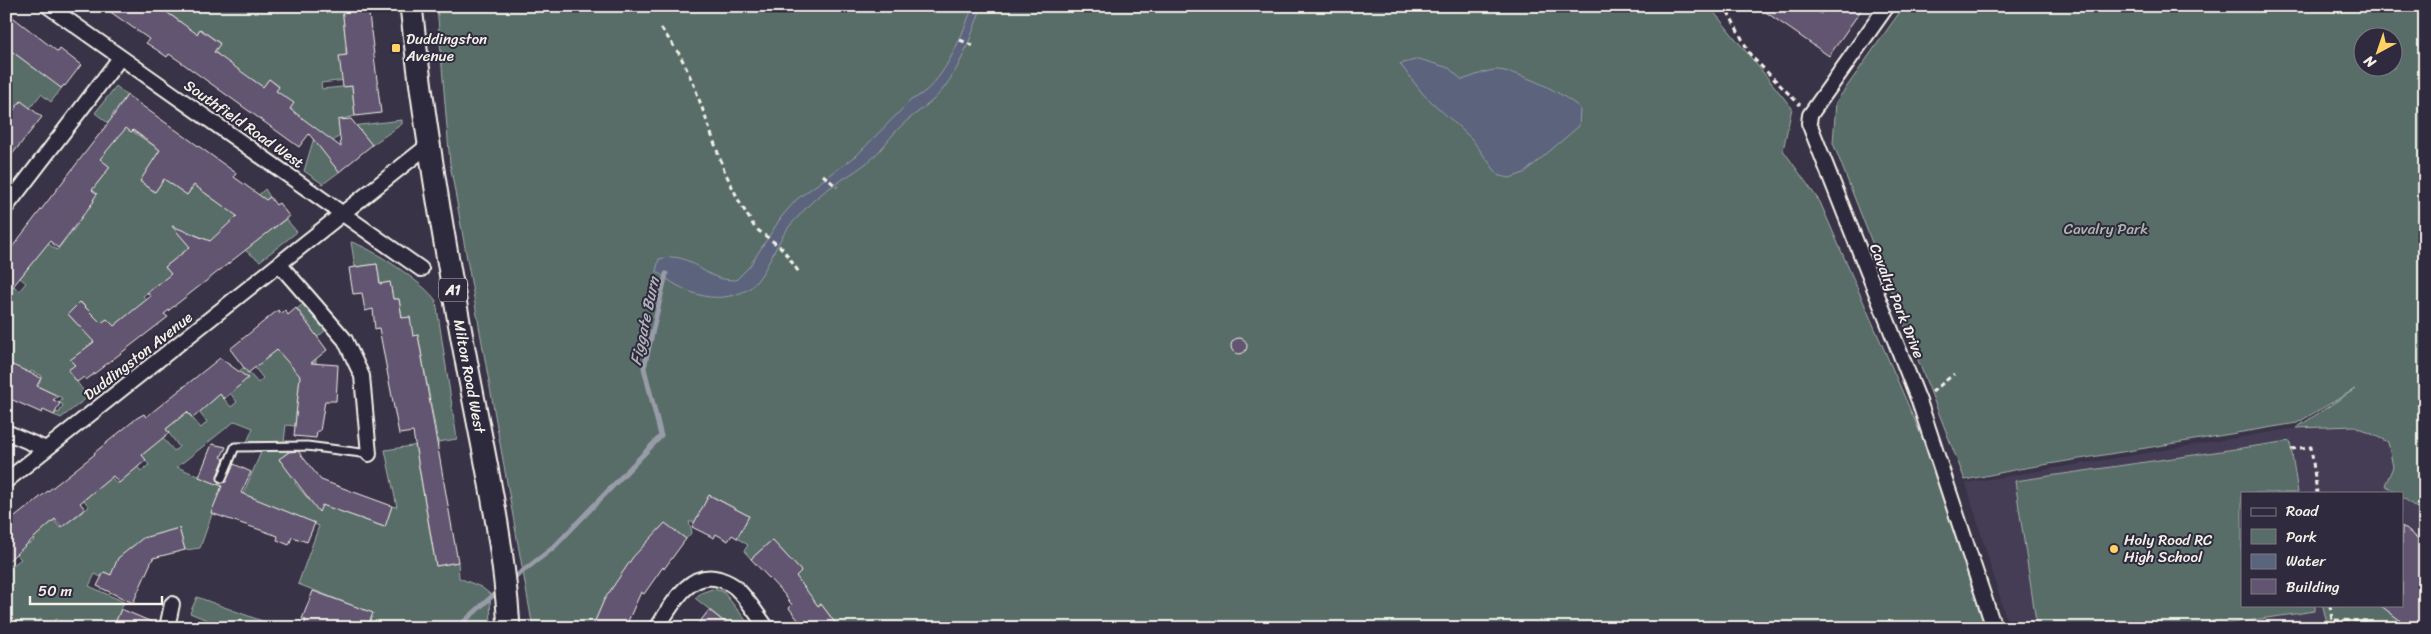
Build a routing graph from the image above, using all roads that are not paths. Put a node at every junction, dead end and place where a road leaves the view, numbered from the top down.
1 (48, 6) edge
2 (411, 6) edge
3 (1887, 6) edge
4 (120, 58) junction
5 (430, 144) junction
6 (6, 207) edge
7 (344, 214) junction
8 (280, 265) junction
9 (421, 269) dead end
10 (6, 432) edge
11 (46, 450) junction
12 (369, 454) joint
13 (222, 478) dead end
14 (6, 481) edge
15 (172, 604) dead end
16 (167, 628) edge
17 (509, 628) edge
18 (657, 628) edge
19 (767, 628) edge
20 (1994, 628) edge

1 - 4 street, Southfield Road West
2 - 5 main road, Milton Road West / A1
3 - 20 street, Cavalry Park Drive
4 - 6 street
4 - 7 street, Southfield Road West
5 - 7 street, Duddingston Avenue
5 - 17 main road, Milton Road West / A1
7 - 8 street, Duddingston Avenue
7 - 9 street, Southfield Road West
8 - 11 street, Duddingston Avenue
8 - 12 street
10 - 11 street
11 - 14 street, Duddingston Avenue
12 - 13 lane
15 - 16 street
18 - 19 street

